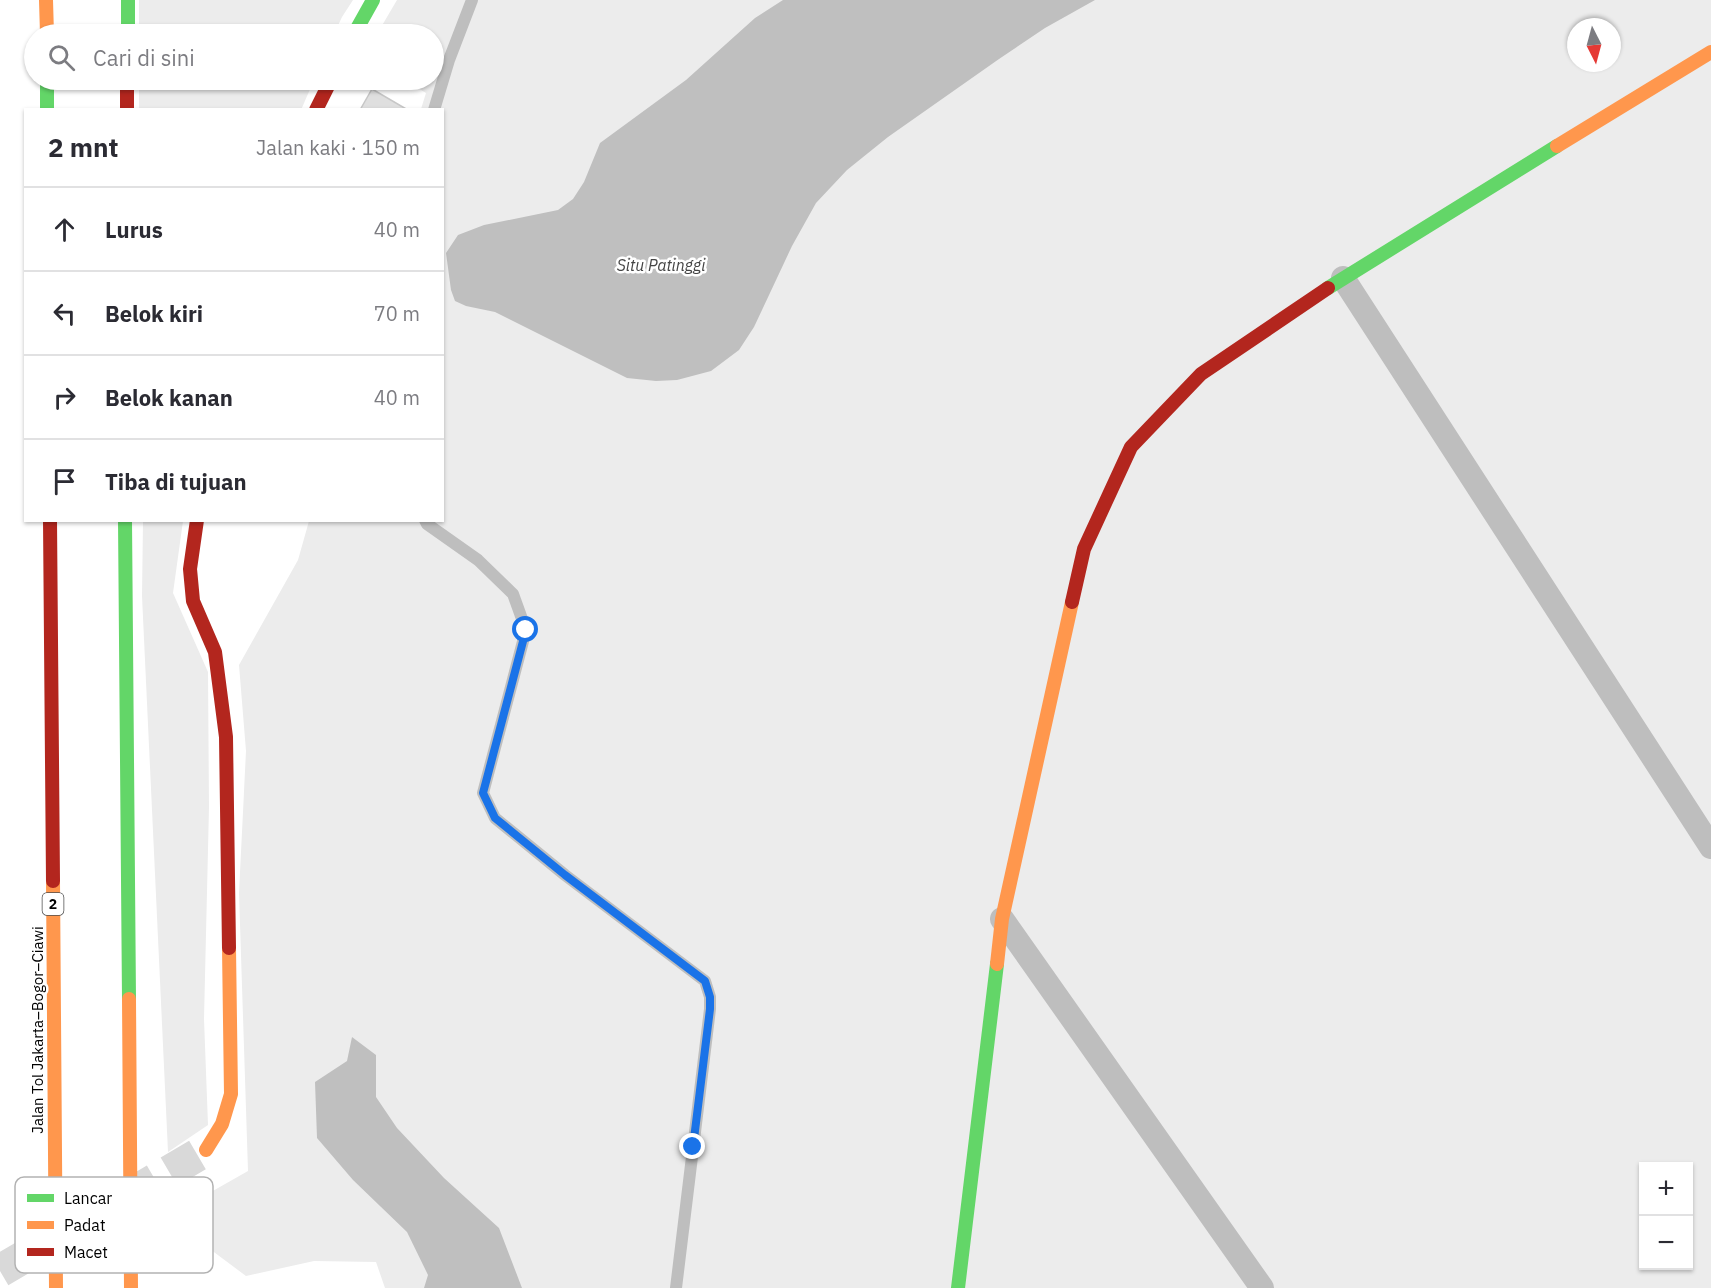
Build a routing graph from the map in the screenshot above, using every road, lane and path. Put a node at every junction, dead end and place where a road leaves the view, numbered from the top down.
1 (46, 0) edge
2 (128, 0) edge
3 (373, 0) edge
4 (472, 0) edge
5 (46, 24) edge
6 (128, 24) edge
7 (360, 24) edge
8 (1711, 52) edge
9 (444, 77) edge
10 (47, 90) edge
11 (127, 90) edge
12 (326, 90) edge
13 (440, 90) edge
14 (47, 108) edge
15 (127, 108) edge
16 (317, 108) edge
17 (435, 108) edge
18 (1343, 278) junction
19 (50, 522) edge
20 (124, 522) edge
21 (197, 522) edge
22 (426, 522) edge
23 (1711, 848) edge
24 (1002, 919) junction
25 (206, 1150) tunnel mouth
26 (55, 1177) edge
27 (130, 1177) edge
28 (56, 1273) edge
29 (131, 1273) edge
30 (56, 1288) edge
31 (131, 1288) edge
32 (676, 1288) edge
33 (958, 1288) edge
34 (1262, 1288) edge

1 - 5 main road
2 - 6 main road
3 - 7 main road
4 - 9 lane
8 - 18 main road
10 - 14 main road
11 - 15 main road
12 - 16 main road
13 - 17 lane
18 - 23 street
18 - 24 main road
19 - 26 main road, Jalan Tol Jakarta–Bogor–Ciawi / 2
20 - 27 main road
21 - 25 main road
22 - 32 lane
24 - 33 main road
24 - 34 street
28 - 30 main road, Jalan Tol Jakarta–Bogor–Ciawi / 2
29 - 31 main road

